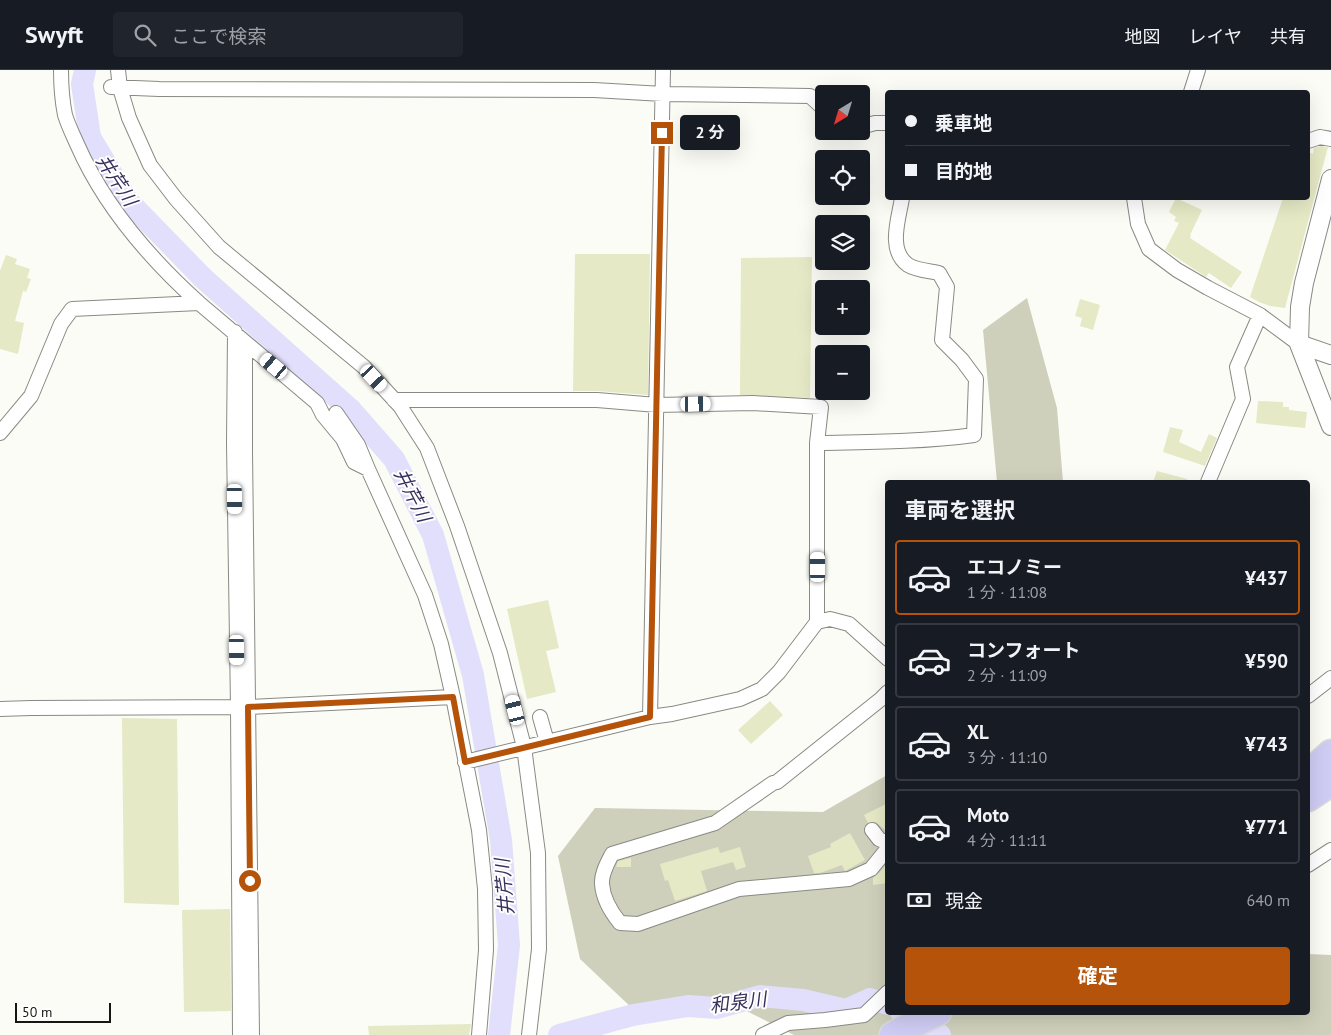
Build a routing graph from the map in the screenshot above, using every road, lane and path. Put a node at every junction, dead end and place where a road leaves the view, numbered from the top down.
1 (61, 70) edge
2 (118, 70) edge
3 (663, 70) edge
4 (1198, 70) edge
5 (116, 88) junction
6 (1192, 90) edge
7 (663, 94) junction
8 (815, 101) edge
9 (885, 123) edge
10 (870, 124) edge
11 (1331, 139) edge
12 (1310, 140) edge
13 (1331, 179) edge
14 (902, 200) edge
15 (1134, 200) edge
16 (199, 303) junction
17 (1260, 315) junction
18 (240, 337) junction
19 (1299, 344) junction
20 (1331, 355) edge
21 (394, 400) junction
22 (658, 405) junction
23 (336, 413) dead end
24 (1331, 426) edge
25 (0, 432) edge
26 (818, 443) junction
27 (368, 469) junction
28 (1209, 480) edge
29 (817, 622) junction
30 (885, 656) edge
31 (1331, 678) edge
32 (1310, 694) edge
33 (885, 695) edge
34 (453, 697) junction
35 (243, 707) junction
36 (0, 709) edge
37 (540, 717) dead end
38 (650, 717) junction
39 (547, 742) junction
40 (524, 748) junction
41 (1331, 753) edge
42 (468, 762) junction
43 (1310, 772) edge
44 (1331, 783) edge
45 (1331, 794) edge
46 (1310, 797) edge
47 (1310, 802) edge
48 (872, 830) dead end
49 (885, 842) edge
50 (1331, 850) edge
51 (885, 852) edge
52 (1310, 864) edge
53 (885, 994) edge
54 (932, 1015) edge
55 (240, 1035) edge
56 (252, 1035) edge
57 (479, 1035) edge
58 (529, 1035) edge
59 (762, 1035) edge
60 (893, 1035) edge

1 - 16 street
2 - 5 street
3 - 7 street
4 - 6 street
5 - 7 street
5 - 21 street
7 - 8 street
7 - 22 street
9 - 10 street
11 - 12 street
13 - 19 street
14 - 26 street
15 - 17 street
16 - 18 street
16 - 25 street
17 - 19 street
17 - 28 street
18 - 27 street
18 - 35 street
19 - 20 street
19 - 24 street
21 - 22 street
21 - 40 street
22 - 26 street
22 - 38 street
23 - 27 street
26 - 29 street
27 - 34 street
29 - 30 street
29 - 38 street
31 - 32 street
33 - 51 street
34 - 35 street
34 - 42 street
35 - 36 street
35 - 55 street
35 - 56 street
37 - 39 street
38 - 39 street
39 - 40 street
40 - 42 street
40 - 58 street
41 - 43 highway
42 - 57 street
44 - 46 highway
45 - 47 highway
48 - 49 street
50 - 52 street
53 - 59 street
54 - 60 highway

